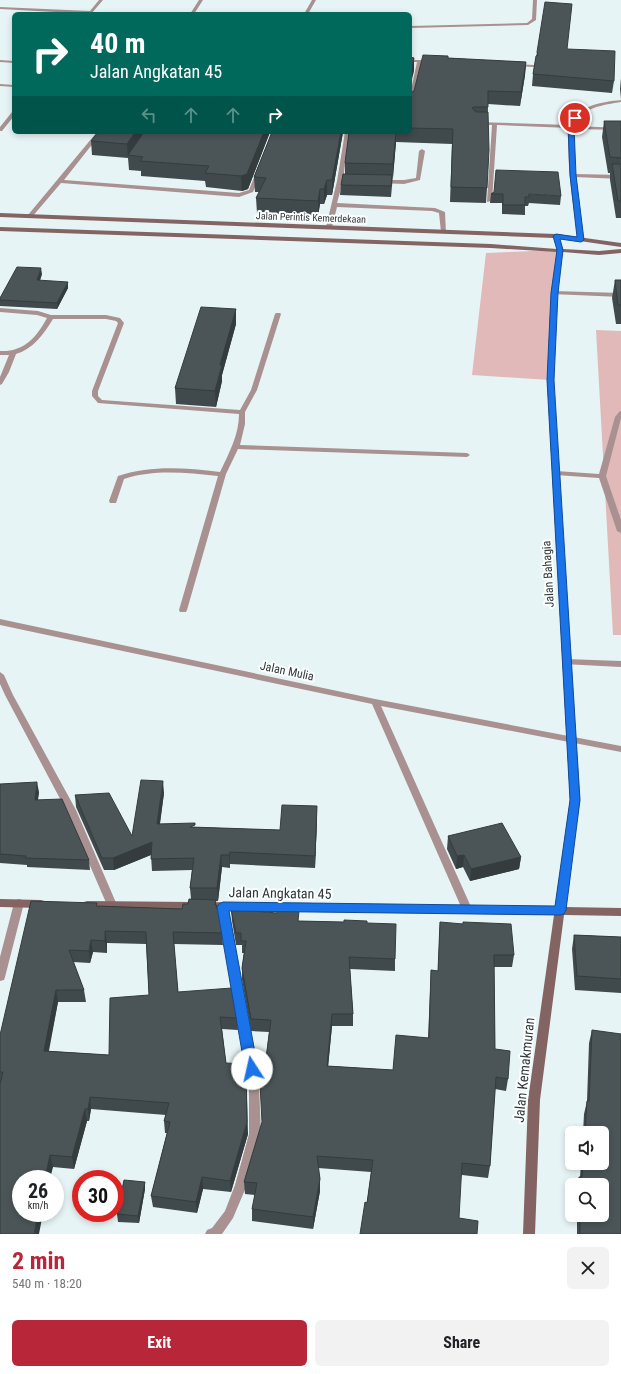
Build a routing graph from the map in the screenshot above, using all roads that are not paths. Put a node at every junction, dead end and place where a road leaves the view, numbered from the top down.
1 (101, 0) edge
2 (201, 0) edge
3 (314, 0) edge
4 (535, 0) edge
5 (0, 8) edge
6 (72, 12) edge
7 (91, 12) edge
8 (193, 12) edge
9 (307, 12) edge
10 (412, 27) edge
11 (412, 60) edge
12 (0, 61) edge
13 (420, 61) junction
14 (12, 62) edge
15 (435, 62) edge
16 (511, 65) edge
17 (534, 66) edge
18 (0, 85) edge
19 (12, 86) edge
20 (412, 95) edge
21 (621, 100) edge
22 (12, 115) edge
23 (475, 123) edge
24 (495, 124) junction
25 (571, 127) junction
26 (621, 129) edge
27 (0, 130) edge
28 (98, 134) edge
29 (347, 134) edge
30 (422, 151) dead end
31 (261, 166) edge
32 (573, 175) junction
33 (621, 177) edge
34 (60, 181) junction
35 (340, 181) junction
36 (348, 181) edge
37 (372, 182) edge
38 (489, 201) edge
39 (335, 205) junction
40 (0, 214) edge
41 (30, 216) junction
42 (329, 227) junction
43 (0, 229) edge
44 (444, 232) junction
45 (556, 236) junction
46 (581, 240) junction
47 (621, 245) edge
48 (560, 250) junction
49 (621, 251) edge
50 (554, 293) junction
51 (621, 295) edge
52 (0, 310) edge
53 (278, 314) dead end
54 (51, 317) junction
55 (0, 353) edge
56 (13, 353) junction
57 (0, 383) edge
58 (242, 412) junction
59 (621, 414) edge
60 (236, 447) junction
61 (467, 455) dead end
62 (556, 473) junction
63 (222, 474) junction
64 (602, 476) junction
65 (113, 501) dead end
66 (621, 531) edge
67 (183, 610) dead end
68 (0, 622) edge
69 (566, 662) junction
70 (621, 664) edge
71 (0, 675) edge
72 (4, 695) edge
73 (375, 702) junction
74 (570, 739) junction
75 (621, 749) edge
76 (0, 903) edge
77 (20, 903) junction
78 (50, 904) edge
79 (73, 904) edge
80 (112, 905) junction
81 (223, 907) junction
82 (467, 909) junction
83 (560, 910) junction
84 (621, 912) edge
85 (0, 977) edge
86 (211, 1234) edge
87 (529, 1234) edge

1 - 7 street
2 - 8 street
3 - 9 street
4 - 10 street
5 - 6 street
11 - 13 street
12 - 14 street
13 - 15 street
13 - 20 street
16 - 17 street
18 - 19 street
21 - 25 street
22 - 27 street
23 - 24 street
24 - 25 street
24 - 38 street
25 - 26 street
25 - 32 street
28 - 34 street
29 - 35 street
30 - 37 street
31 - 34 street
32 - 33 street
32 - 46 street
34 - 41 street
35 - 36 street
35 - 39 street
39 - 42 street
39 - 44 street
40 - 41 street, Jalan Perintis Kemerdekaan
41 - 42 street, Jalan Perintis Kemerdekaan
42 - 44 street, Jalan Perintis Kemerdekaan
43 - 48 street
44 - 45 street, Jalan Perintis Kemerdekaan
45 - 46 street, Jalan Perintis Kemerdekaan
45 - 48 street, Jalan Bahagia
46 - 47 street, Jalan Perintis Kemerdekaan
48 - 49 street
48 - 50 street, Jalan Bahagia
50 - 51 street
50 - 62 street, Jalan Bahagia
52 - 54 street
53 - 58 street
54 - 56 street
54 - 58 street
55 - 56 street
56 - 57 street
58 - 60 street
59 - 64 street
60 - 61 street
60 - 63 street
62 - 64 street
62 - 69 street, Jalan Bahagia
63 - 65 street
63 - 67 street
64 - 66 street
68 - 73 street, Jalan Mulia
69 - 70 street
69 - 74 street, Jalan Bahagia
71 - 72 street
72 - 80 street
73 - 74 street, Jalan Mulia
73 - 82 street
74 - 75 street, Jalan Mulia
74 - 83 street, Jalan Bahagia
76 - 77 street
77 - 78 street
77 - 85 street
79 - 80 street, Jalan Angkatan 45
80 - 81 street, Jalan Angkatan 45
81 - 82 street, Jalan Angkatan 45
81 - 86 street
82 - 83 street, Jalan Angkatan 45
83 - 84 street, Jalan Angkatan 45
83 - 87 street, Jalan Kemakmuran

